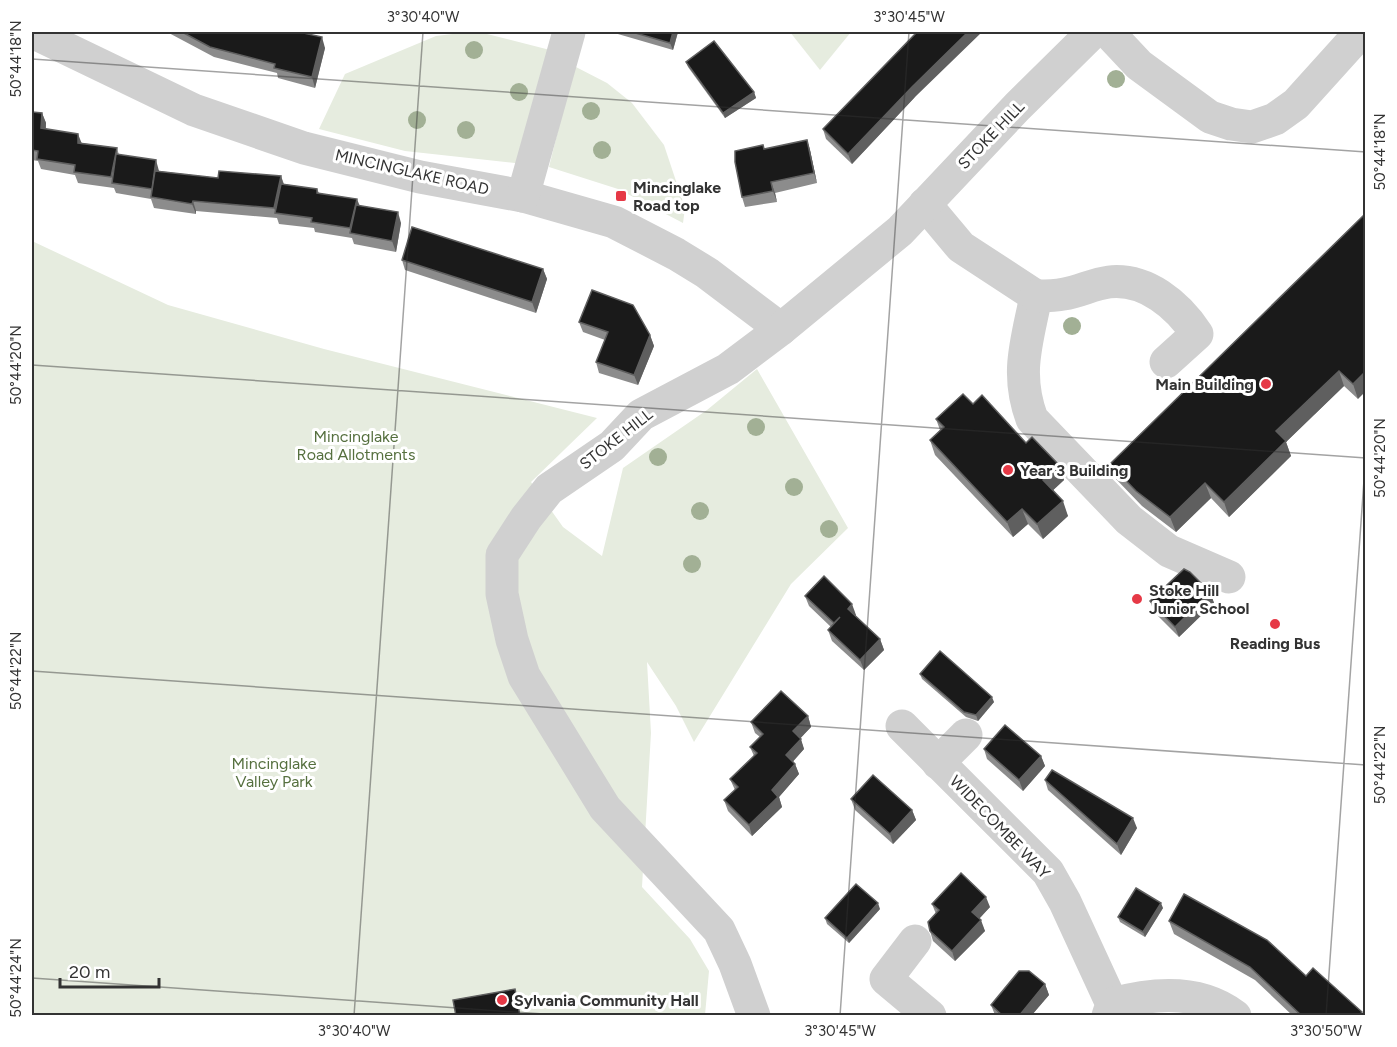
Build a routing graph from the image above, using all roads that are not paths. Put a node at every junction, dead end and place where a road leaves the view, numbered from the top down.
1 (32, 32) edge
2 (569, 32) edge
3 (1093, 32) edge
4 (1108, 32) edge
5 (1361, 32) edge
6 (523, 196) junction
7 (925, 204) junction
8 (1036, 296) junction
9 (781, 329) junction
10 (1166, 362) dead end
11 (1229, 577) dead end
12 (902, 726) dead end
13 (966, 735) dead end
14 (938, 763) junction
15 (915, 941) dead end
16 (1110, 1010) edge
17 (754, 1016) edge
18 (930, 1016) edge
19 (1235, 1016) edge

1 - 6 street, MINCINGLAKE ROAD
2 - 6 street
3 - 7 street, STOKE HILL
4 - 5 street
6 - 9 street, MINCINGLAKE ROAD
7 - 8 street
7 - 9 street, STOKE HILL
8 - 10 street
8 - 11 street
9 - 17 street, STOKE HILL
12 - 14 street, WIDECOMBE WAY
13 - 14 street
14 - 16 street, WIDECOMBE WAY
15 - 18 street
16 - 19 street, WIDECOMBE WAY

